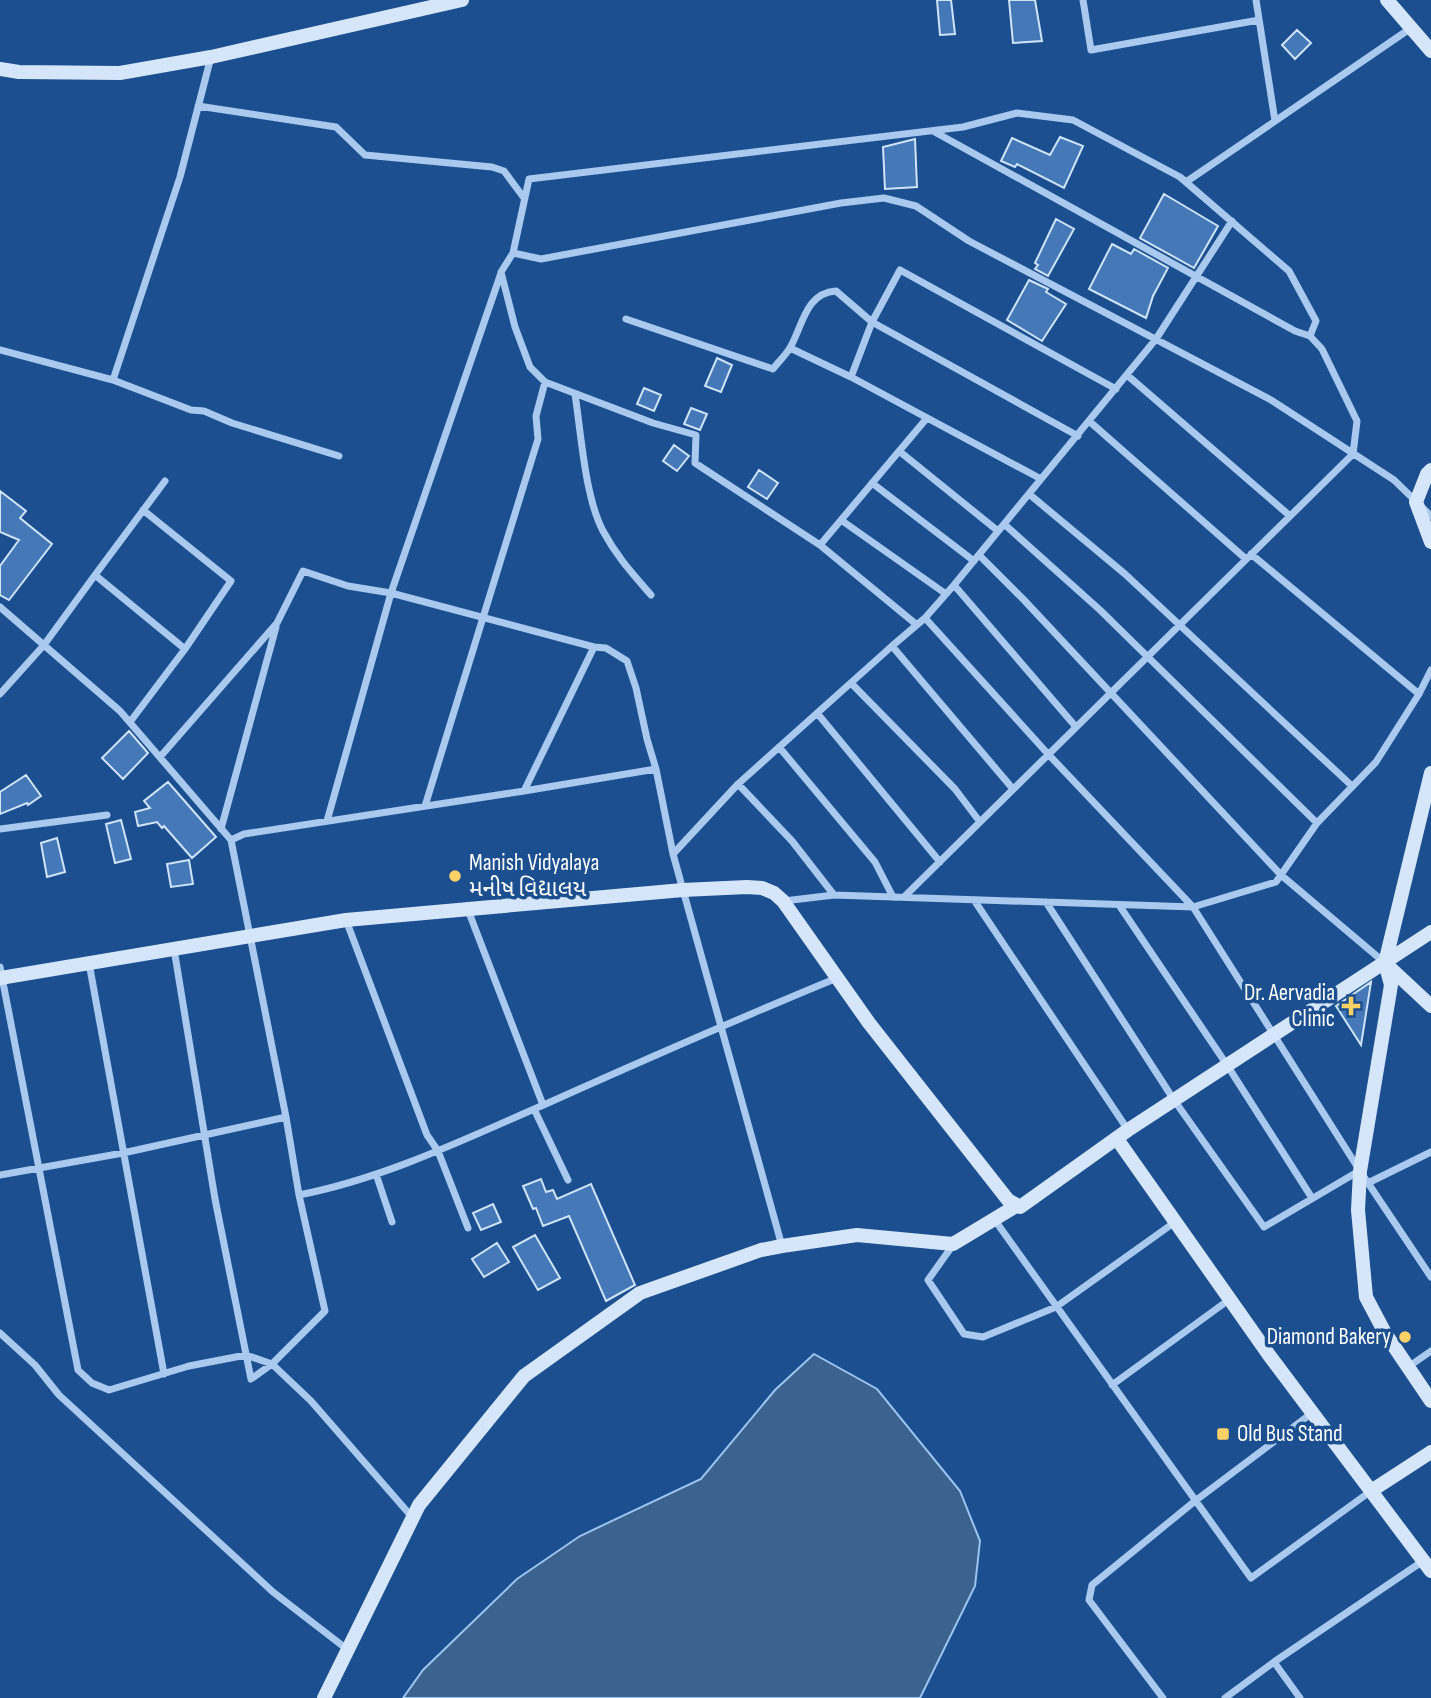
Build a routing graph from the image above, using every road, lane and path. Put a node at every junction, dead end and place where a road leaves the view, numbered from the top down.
1 (461, 0) edge
2 (1083, 0) edge
3 (1256, 0) edge
4 (1387, 0) edge
5 (1259, 20) junction
6 (1411, 28) junction
7 (1431, 51) edge
8 (211, 57) junction
9 (0, 69) edge
10 (198, 106) junction
11 (1275, 121) junction
12 (932, 131) junction
13 (1186, 182) junction
14 (524, 198) junction
15 (1232, 221) junction
16 (513, 253) junction
17 (501, 272) junction
18 (1198, 277) junction
19 (626, 319) dead end
20 (872, 322) junction
21 (1310, 336) junction
22 (1156, 339) junction
23 (790, 348) junction
24 (0, 349) edge
25 (1127, 375) junction
26 (850, 377) junction
27 (113, 380) junction
28 (545, 382) junction
29 (1116, 389) junction
30 (575, 394) junction
31 (927, 418) junction
32 (1089, 421) junction
33 (1078, 436) junction
34 (899, 451) junction
35 (1353, 453) junction
36 (340, 456) dead end
37 (1431, 470) edge
38 (1041, 479) junction
39 (165, 481) dead end
40 (872, 483) junction
41 (1029, 494) junction
42 (1416, 502) junction
43 (144, 510) junction
44 (1290, 516) junction
45 (1431, 516) edge
46 (841, 520) junction
47 (1004, 524) junction
48 (998, 531) junction
49 (1431, 542) edge
50 (820, 545) junction
51 (1249, 556) junction
52 (976, 558) junction
53 (95, 575) junction
54 (954, 585) junction
55 (391, 593) junction
56 (946, 594) junction
57 (651, 595) dead end
58 (0, 607) edge
59 (483, 617) junction
60 (925, 618) junction
61 (277, 623) junction
62 (917, 625) junction
63 (1178, 626) junction
64 (44, 645) junction
65 (892, 646) junction
66 (594, 647) junction
67 (185, 649) junction
68 (1147, 656) junction
69 (1431, 670) edge
70 (851, 683) junction
71 (1110, 693) junction
72 (0, 694) edge
73 (1419, 694) junction
74 (817, 713) junction
75 (130, 722) junction
76 (1076, 727) junction
77 (779, 747) junction
78 (1048, 754) junction
79 (160, 757) junction
80 (656, 769) junction
81 (1431, 773) edge
82 (738, 784) junction
83 (1352, 786) junction
84 (1013, 789) junction
85 (524, 790) junction
86 (1429, 794) edge
87 (425, 806) junction
88 (107, 815) dead end
89 (327, 821) junction
90 (980, 822) junction
91 (1317, 823) junction
92 (0, 829) edge
93 (222, 829) junction
94 (231, 840) junction
95 (673, 853) junction
96 (940, 862) junction
97 (1281, 875) junction
98 (683, 890) junction
99 (834, 895) junction
100 (894, 897) junction
101 (904, 897) junction
102 (974, 900) junction
103 (783, 901) junction
104 (1046, 902) junction
105 (1119, 905) junction
106 (1193, 907) junction
107 (468, 909) junction
108 (346, 920) junction
109 (1431, 932) edge
110 (249, 936) junction
111 (174, 949) junction
112 (89, 963) junction
113 (1385, 963) junction
114 (0, 975) edge
115 (837, 978) junction
116 (1431, 1006) edge
117 (721, 1026) junction
118 (1274, 1034) junction
119 (1227, 1065) junction
120 (1174, 1100) junction
121 (543, 1105) junction
122 (534, 1109) junction
123 (286, 1117) junction
124 (1122, 1135) junction
125 (205, 1137) junction
126 (438, 1152) junction
127 (1431, 1152) edge
128 (123, 1153) junction
129 (37, 1169) junction
130 (376, 1174) junction
131 (0, 1175) edge
132 (1364, 1177) junction
133 (568, 1180) dead end
134 (299, 1195) junction
135 (1312, 1199) junction
136 (1016, 1206) junction
137 (994, 1219) junction
138 (391, 1222) dead end
139 (1175, 1222) junction
140 (468, 1228) dead end
141 (953, 1244) junction
142 (782, 1246) junction
143 (1431, 1277) edge
144 (1230, 1299) junction
145 (1056, 1307) junction
146 (0, 1333) edge
147 (1431, 1351) edge
148 (246, 1355) junction
149 (272, 1364) junction
150 (1408, 1367) junction
151 (164, 1374) junction
152 (1112, 1385) junction
153 (1431, 1401) edge
154 (1312, 1413) junction
155 (1431, 1452) edge
156 (1371, 1491) junction
157 (1195, 1501) junction
158 (413, 1518) junction
159 (1427, 1566) edge
160 (348, 1650) junction
161 (1274, 1662) junction
162 (324, 1698) edge
163 (1163, 1698) edge
164 (1225, 1698) edge
165 (1300, 1698) edge

1 - 8 main road
2 - 5 street
3 - 5 street
4 - 6 main road
5 - 11 street
6 - 7 main road
6 - 11 street
8 - 9 main road
8 - 10 street
10 - 14 street
10 - 27 street
11 - 13 street
12 - 13 street
12 - 14 street
12 - 18 street
13 - 15 street
14 - 16 street
15 - 18 street
15 - 21 street
16 - 17 street
16 - 22 street
17 - 28 street
17 - 55 street
18 - 21 street
18 - 22 street
19 - 23 street
20 - 23 street
20 - 26 street
20 - 29 street
20 - 33 street
21 - 35 street
22 - 25 street
22 - 35 street
23 - 26 street
24 - 27 street
25 - 29 street
25 - 44 street
26 - 31 street
27 - 36 street
28 - 30 street
28 - 59 street
29 - 32 street
30 - 50 street
30 - 57 street
31 - 34 street
31 - 38 street
32 - 33 street
32 - 51 street
33 - 38 street
34 - 40 street
34 - 48 street
35 - 42 street
35 - 44 street
37 - 42 main road
38 - 41 street
39 - 43 street
40 - 46 street
40 - 52 street
41 - 47 street
41 - 63 street
42 - 45 street
42 - 49 main road
43 - 53 street
43 - 67 street
44 - 51 street
46 - 50 street
46 - 56 street
47 - 48 street
47 - 68 street
48 - 52 street
50 - 62 street
51 - 63 street
51 - 73 street
52 - 54 street
52 - 71 street
53 - 64 street
53 - 67 street
54 - 56 street
54 - 76 street
55 - 59 street
55 - 61 street
55 - 89 street
56 - 60 street
58 - 64 street
59 - 66 street
59 - 87 street
60 - 62 street
60 - 78 street
61 - 79 street
61 - 93 street
62 - 65 street
63 - 68 street
63 - 83 street
64 - 72 street
64 - 75 street
65 - 70 street
65 - 84 street
66 - 80 street
66 - 85 street
67 - 75 street
68 - 71 street
68 - 91 street
69 - 73 street
70 - 74 street
70 - 90 street
71 - 76 street
71 - 97 street
73 - 83 street
74 - 77 street
74 - 96 street
75 - 79 street
76 - 78 street
77 - 82 street
77 - 100 street
78 - 84 street
78 - 106 street
79 - 93 street
80 - 85 street
80 - 95 street
81 - 86 main road
82 - 95 street
82 - 99 street
83 - 91 street
84 - 90 street
85 - 87 street
86 - 113 main road
87 - 89 street
88 - 92 street
89 - 94 street
90 - 96 street
91 - 97 street
93 - 94 street
94 - 110 street
95 - 98 street
96 - 101 street
97 - 106 street
97 - 113 street
98 - 103 main road
98 - 107 main road
98 - 117 street
99 - 100 street
99 - 103 street
100 - 101 street
101 - 102 street
102 - 104 street
102 - 124 street
103 - 115 main road
104 - 105 street
104 - 120 street
105 - 106 street
105 - 119 street
106 - 118 street
107 - 108 main road
107 - 121 street
108 - 110 main road
108 - 126 street
109 - 113 main road
110 - 111 main road
110 - 123 street
111 - 112 main road
111 - 125 street
112 - 114 main road
112 - 128 street
113 - 116 main road
113 - 118 main road
113 - 132 main road
114 - 129 street
115 - 117 street
115 - 136 main road
117 - 121 street
117 - 142 street
118 - 119 main road
118 - 132 street
119 - 120 main road
119 - 135 street
120 - 124 main road
120 - 135 street
121 - 122 street
122 - 126 street
122 - 133 street
123 - 125 street
123 - 134 street
124 - 136 main road
124 - 139 main road
125 - 128 street
125 - 148 street
126 - 130 street
126 - 140 street
127 - 132 street
128 - 129 street
128 - 151 street
129 - 131 street
129 - 151 street
130 - 134 street
130 - 138 street
132 - 135 street
132 - 143 street
132 - 150 main road
134 - 149 street
136 - 137 main road
137 - 141 main road
137 - 145 street
139 - 144 main road
139 - 145 street
141 - 142 main road
141 - 145 street
142 - 158 main road
144 - 152 street
144 - 154 main road
145 - 152 street
146 - 160 street
147 - 150 street
148 - 149 street
148 - 149 street
148 - 151 street
149 - 158 street
150 - 153 main road
152 - 157 street
154 - 156 main road
154 - 157 street
155 - 156 main road
156 - 157 street
156 - 159 main road
157 - 163 street
158 - 160 main road
159 - 161 street
160 - 162 main road
161 - 164 street
161 - 165 street

